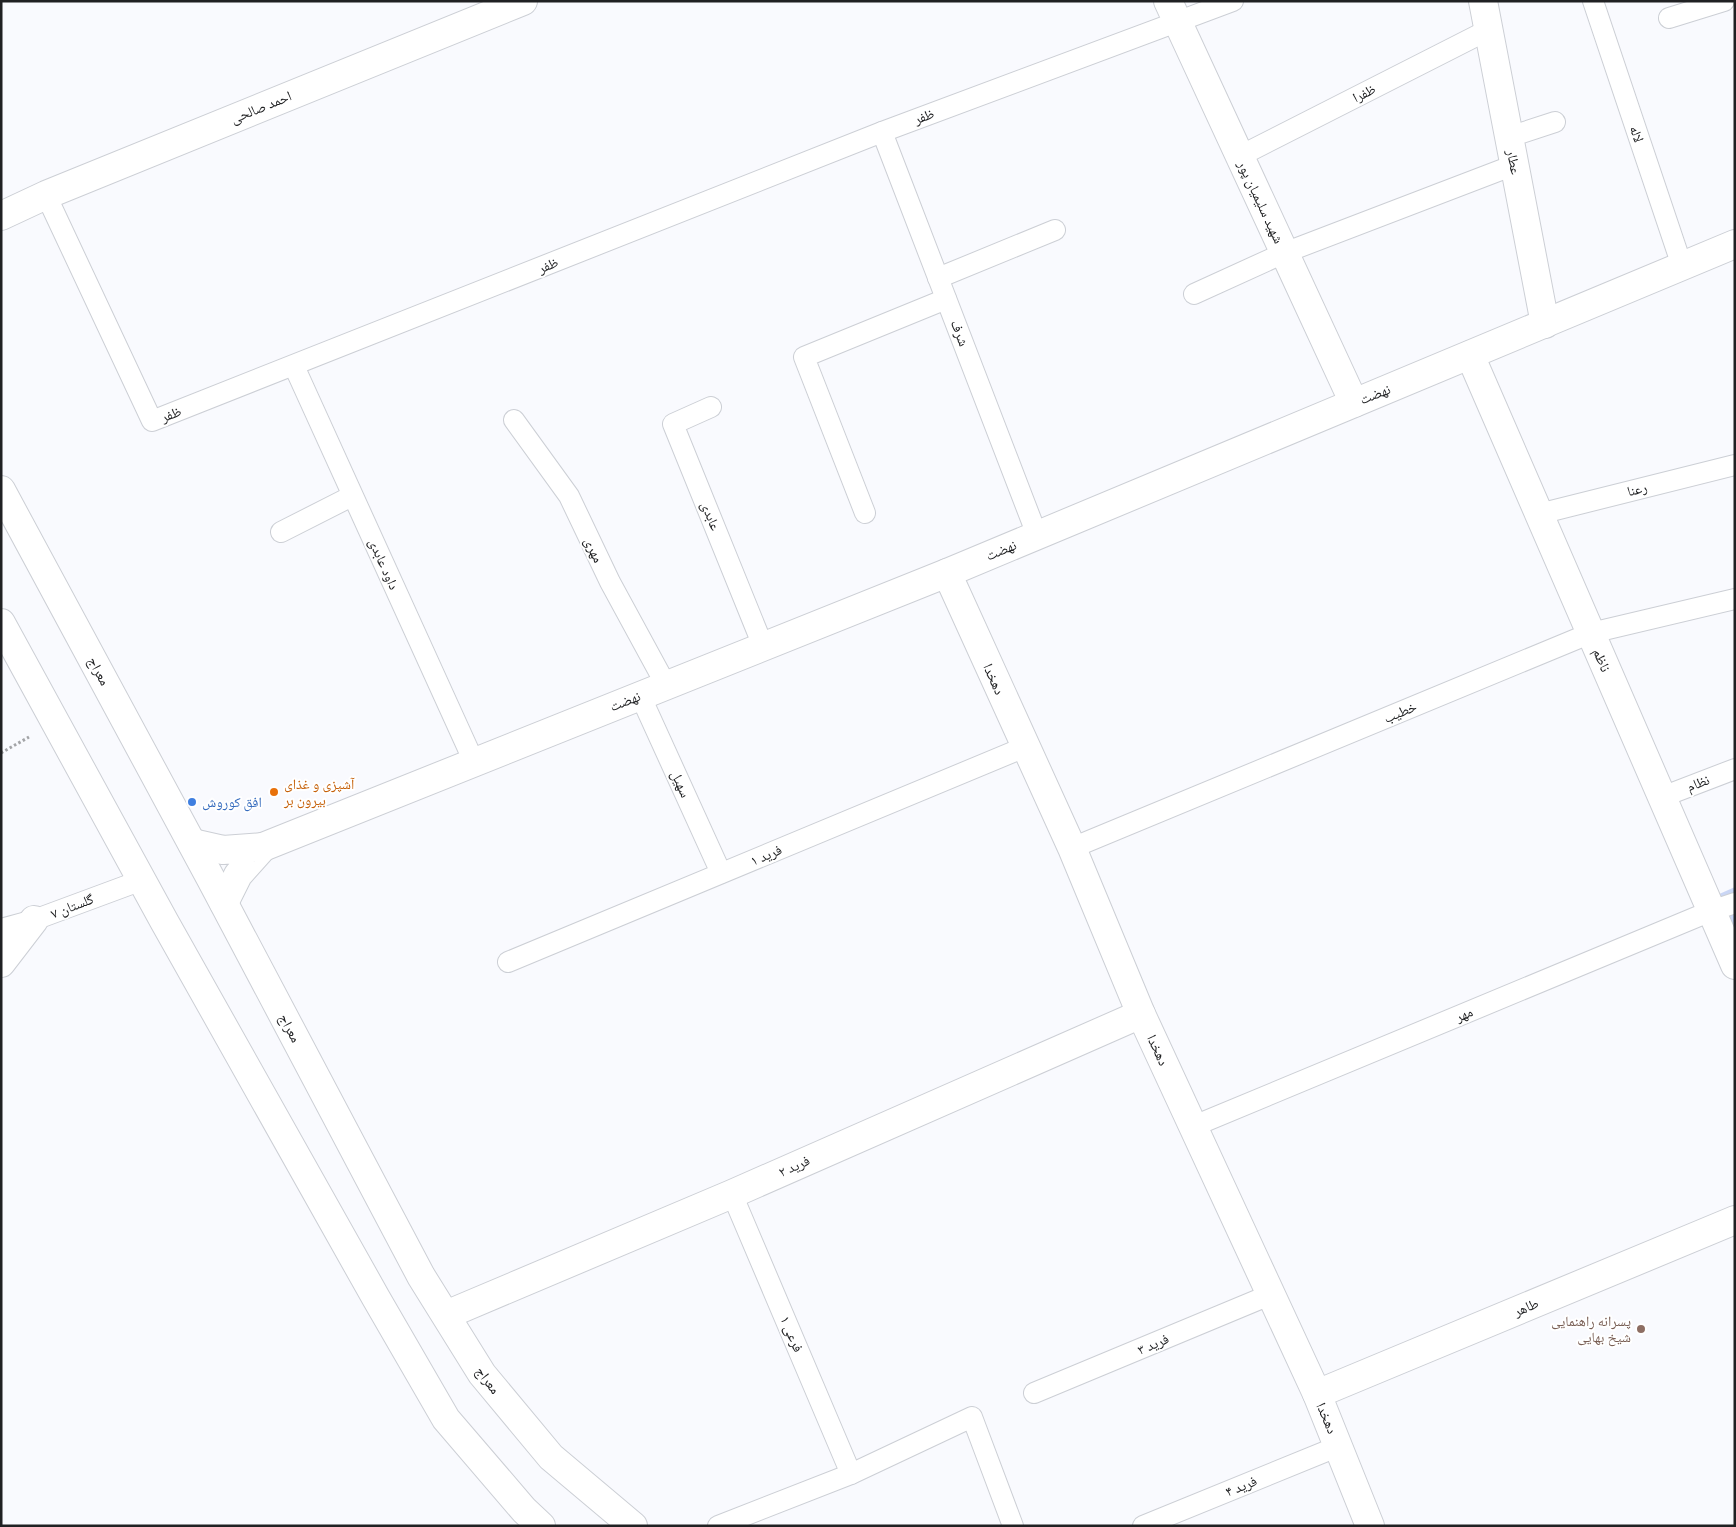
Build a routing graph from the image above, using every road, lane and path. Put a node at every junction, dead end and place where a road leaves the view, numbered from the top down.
1 (523, 1) edge
2 (1233, 1) edge
3 (1483, 1) edge
4 (1592, 1) edge
5 (1724, 1) edge
6 (1173, 12) edge
7 (1669, 18) dead end
8 (1488, 30) junction
9 (1554, 122) dead end
10 (882, 132) junction
11 (1508, 137) junction
12 (1240, 156) junction
13 (1514, 165) junction
14 (46, 195) junction
15 (1, 216) edge
16 (1055, 230) dead end
17 (1735, 244) edge
18 (1284, 253) junction
19 (1682, 266) junction
20 (938, 278) junction
21 (1194, 294) dead end
22 (946, 299) junction
23 (1544, 324) junction
24 (1470, 355) junction
25 (294, 366) junction
26 (1354, 403) junction
27 (710, 407) dead end
28 (514, 420) dead end
29 (1735, 465) edge
30 (1, 490) edge
31 (352, 496) junction
32 (865, 514) dead end
33 (1539, 514) junction
34 (281, 532) dead end
35 (1037, 535) junction
36 (947, 573) junction
37 (1735, 600) edge
38 (1, 622) edge
39 (1591, 633) junction
40 (763, 646) junction
41 (666, 685) junction
42 (640, 695) junction
43 (1025, 747) junction
44 (474, 762) junction
45 (1735, 769) edge
46 (1662, 797) junction
47 (192, 843) junction
48 (263, 847) junction
49 (1072, 848) junction
50 (721, 874) junction
51 (142, 880) junction
52 (224, 903) junction
53 (1723, 907) edge
54 (34, 920) junction
55 (1, 929) edge
56 (508, 962) dead end
57 (1, 963) edge
58 (1735, 965) edge
59 (1141, 1014) junction
60 (1194, 1126) junction
61 (732, 1194) junction
62 (1735, 1220) edge
63 (1272, 1294) junction
64 (446, 1316) junction
65 (1034, 1393) dead end
66 (1317, 1394) junction
67 (1338, 1446) junction
68 (851, 1474) junction
69 (541, 1526) edge
70 (633, 1526) edge
71 (718, 1526) edge
72 (1013, 1526) edge
73 (1143, 1526) edge
74 (1370, 1526) edge

1 - 14 street, احمد صالحی
2 - 6 lane, ظفر
3 - 8 street, عطار
4 - 19 lane, لاله
5 - 7 lane
6 - 10 lane, ظفر
6 - 12 street, شهید سلیمیان پور
8 - 11 street, عطار
8 - 12 lane, ظفرا
9 - 11 lane
10 - 20 lane, شرف
10 - 25 lane, ظفر
11 - 13 street, عطار
12 - 18 street, شهید سلیمیان پور
13 - 18 lane
13 - 23 street, عطار
14 - 15 street, احمد صالحی
14 - 25 lane, ظفر
16 - 20 lane
17 - 19 street, نهضت
18 - 21 lane
18 - 26 street, شهید سلیمیان پور
19 - 23 street, نهضت
20 - 22 lane, شرف
22 - 32 lane
22 - 35 lane, شرف
23 - 24 street, نهضت
24 - 26 street, نهضت
24 - 33 street, ناظم
25 - 31 lane, داود عابدی
26 - 35 street, نهضت
27 - 40 lane, عابدی
28 - 41 lane, مهری
29 - 33 lane, رعنا
30 - 47 street, معراج
31 - 34 lane
31 - 44 lane, داود عابدی
33 - 39 street, ناظم
35 - 36 street, نهضت
36 - 40 street, نهضت
36 - 43 street, دهخدا
37 - 39 lane, خطیب
38 - 51 street
39 - 46 street, ناظم
39 - 49 lane, خطیب
40 - 41 street, نهضت
41 - 42 street, نهضت
42 - 44 street, نهضت
42 - 50 lane, سهیل
43 - 49 street, دهخدا
43 - 50 lane, فرید ۱
44 - 48 street, نهضت
45 - 46 lane, نظام
46 - 53 street, ناظم
47 - 48 street
47 - 52 street, معراج
48 - 52 street
49 - 59 street, دهخدا
50 - 56 lane, فرید ۱
51 - 54 lane, گلستان ۷
51 - 69 street
52 - 64 street, معراج
53 - 58 street, ناظم
53 - 60 lane, مهر
54 - 55 lane, گلستان ۷
54 - 57 street
59 - 60 street, دهخدا
59 - 61 street, فرید ۲
60 - 63 street, دهخدا
61 - 64 street, فرید ۲
61 - 68 lane, فرعی ۱
62 - 66 street, طاهر
63 - 65 lane, فرید ۳
63 - 66 street, دهخدا
64 - 70 street, معراج
66 - 67 street, دهخدا
67 - 73 lane, فرید ۴
67 - 74 street, دهخدا
68 - 71 lane
68 - 72 lane

